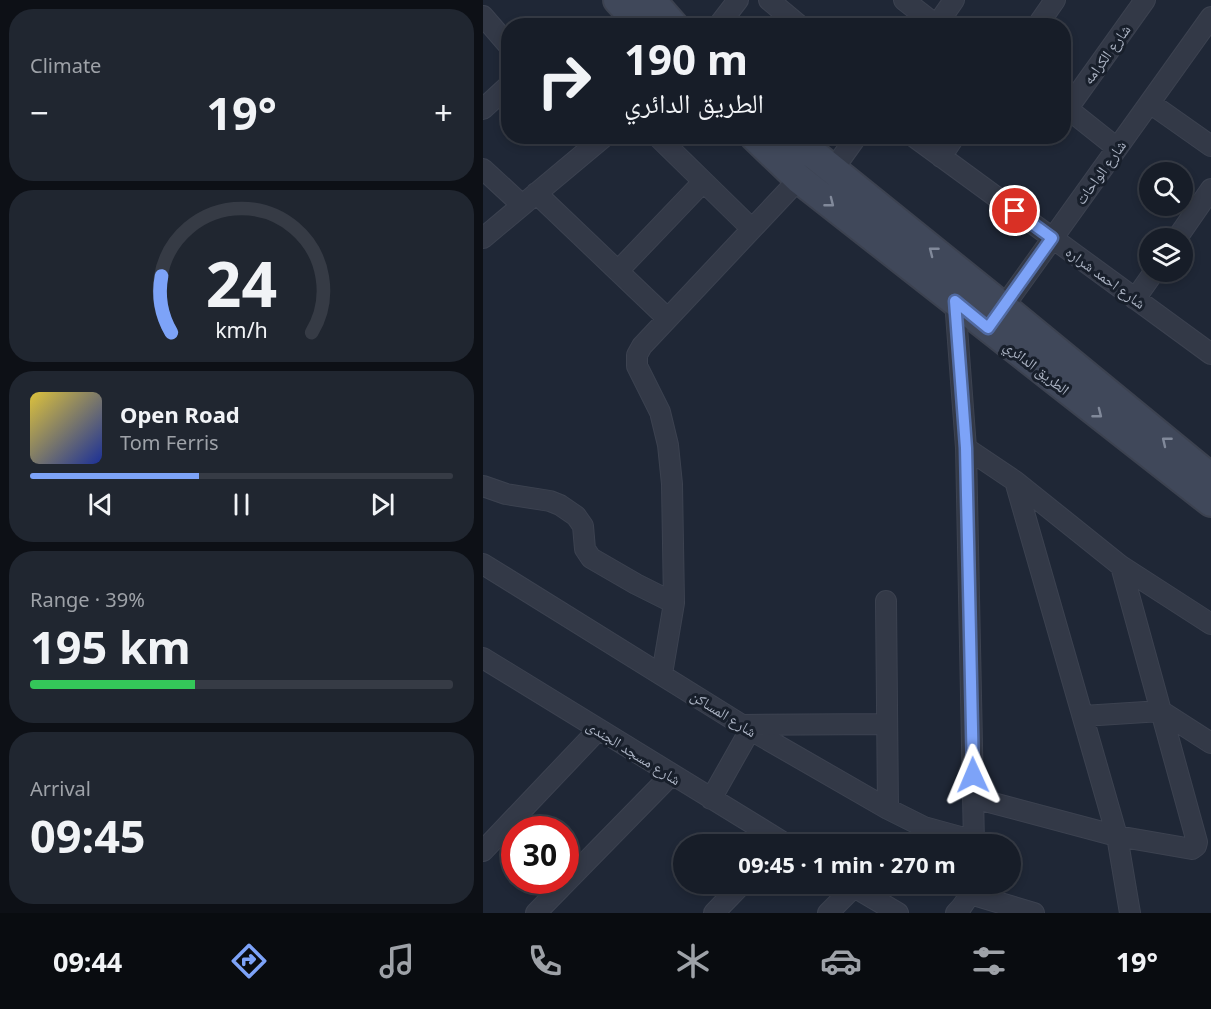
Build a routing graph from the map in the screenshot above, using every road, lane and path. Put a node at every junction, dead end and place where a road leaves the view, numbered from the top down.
1 (618, 0) edge
2 (651, 0) edge
3 (738, 0) edge
4 (769, 0) edge
5 (903, 0) edge
6 (954, 0) edge
7 (1056, 0) edge
8 (1145, 0) edge
9 (483, 16) edge
10 (1211, 17) edge
11 (635, 18) edge
12 (667, 18) edge
13 (724, 18) edge
14 (790, 18) edge
15 (927, 18) edge
16 (941, 18) edge
17 (1043, 18) edge
18 (501, 37) edge
19 (501, 93) edge
20 (1071, 100) edge
21 (1150, 103) junction
22 (483, 110) edge
23 (1071, 111) edge
24 (595, 144) edge
25 (665, 144) edge
26 (763, 144) edge
27 (800, 144) edge
28 (851, 144) edge
29 (924, 144) edge
30 (950, 144) edge
31 (1211, 146) edge
32 (1117, 148) junction
33 (941, 157) junction
34 (483, 170) edge
35 (832, 171) junction
36 (799, 178) junction
37 (703, 182) junction
38 (1211, 189) edge
39 (529, 199) junction
40 (1204, 214) edge
41 (751, 228) junction
42 (1188, 228) edge
43 (483, 238) edge
44 (1052, 238) junction
45 (618, 271) junction
46 (1147, 282) edge
47 (962, 290) junction
48 (1135, 299) junction
49 (996, 317) junction
50 (667, 318) junction
51 (1211, 354) edge
52 (966, 448) junction
53 (1014, 480) junction
54 (483, 486) edge
55 (1206, 486) edge
56 (483, 564) edge
57 (1121, 566) junction
58 (886, 601) dead end
59 (674, 603) junction
60 (1211, 624) edge
61 (483, 658) edge
62 (662, 674) junction
63 (1161, 711) junction
64 (1083, 716) junction
65 (886, 724) junction
66 (746, 728) junction
67 (598, 730) junction
68 (1211, 743) edge
69 (671, 775) junction
70 (974, 798) junction
71 (711, 799) junction
72 (888, 809) junction
73 (766, 834) edge
74 (948, 834) edge
75 (975, 834) edge
76 (1117, 836) junction
77 (483, 851) edge
78 (732, 894) edge
79 (844, 894) edge
80 (867, 894) edge
81 (968, 894) edge
82 (983, 894) edge
83 (536, 913) edge
84 (714, 913) edge
85 (828, 913) edge
86 (898, 913) edge
87 (956, 913) edge
88 (1034, 913) edge
89 (1130, 913) edge

1 - 11 street
2 - 12 street
3 - 13 street
4 - 14 street
5 - 15 street
6 - 16 street
7 - 17 street
8 - 20 street, شارع الكرامه
9 - 18 street
10 - 21 street, شارع الواحات
19 - 22 street
21 - 31 street
21 - 32 street, شارع الواحات
23 - 32 street
24 - 39 street
25 - 37 street
26 - 36 street, الطريق الدائري
27 - 35 street, الطريق الدائري
28 - 35 street
29 - 33 street, شارع احمد شراره
30 - 33 street
32 - 44 street, شارع الواحات
33 - 44 street, شارع احمد شراره
34 - 39 street
47 -> 35 street, الطريق الدائري
36 - 41 street
36 -> 47 street, الطريق الدائري
37 - 41 street
37 - 45 street
38 - 40 street
39 - 43 street
39 - 45 street
40 - 42 street
41 - 50 street
44 - 48 street, شارع احمد شراره
44 - 49 street, شارع الواحات
45 - 50 street
46 - 48 street
47 - 49 street, الطريق الدائري
47 - 52 street
48 - 51 street, شارع احمد شراره
49 - 55 street, الطريق الدائري
50 - 59 street
52 - 53 street
52 - 70 street
53 - 57 street
53 - 64 street
54 - 59 street
56 - 62 street, شارع المساكن
57 - 60 street
57 - 63 street
58 - 65 street
59 - 62 street
61 - 67 street, شارع مسجد الجندى
62 - 66 street, شارع المساكن
63 - 64 street
63 - 68 street
63 - 76 street
64 - 76 street
65 - 66 street
65 - 72 street
66 - 71 street
66 - 72 street, شارع المساكن
67 - 69 street, شارع مسجد الجندى
67 - 77 street
69 - 71 street, شارع مسجد الجندى
69 - 83 street
70 - 75 street
70 - 76 street
71 - 73 street, شارع مسجد الجندى
72 - 74 street, شارع المساكن
76 - 89 street
78 - 84 street
79 - 85 street
80 - 86 street
81 - 87 street
82 - 88 street

